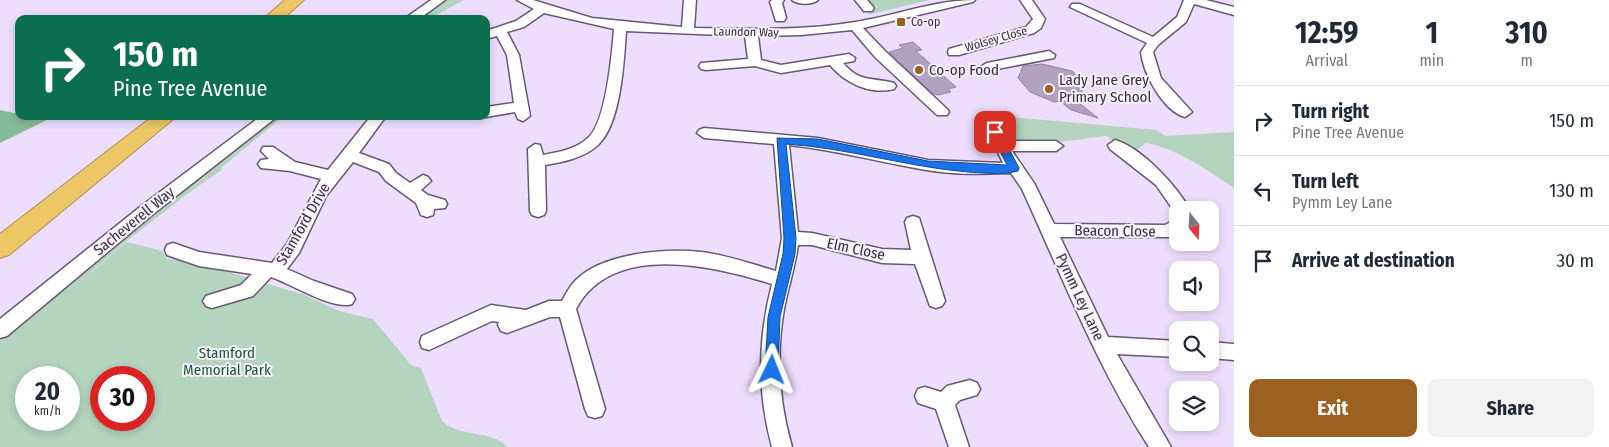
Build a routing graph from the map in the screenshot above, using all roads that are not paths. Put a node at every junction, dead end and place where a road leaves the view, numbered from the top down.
1 (295, 0) edge
2 (311, 0) edge
3 (440, 0) edge
4 (523, 0) edge
5 (690, 0) edge
6 (778, 0) edge
7 (798, 0) edge
8 (812, 0) edge
9 (969, 0) edge
10 (1026, 0) edge
11 (1191, 0) edge
12 (1077, 5) edge
13 (541, 9) junction
14 (1234, 11) edge
15 (277, 15) edge
16 (294, 15) edge
17 (416, 15) edge
18 (780, 18) dead end
19 (855, 26) junction
20 (620, 27) junction
21 (688, 31) junction
22 (501, 32) junction
23 (751, 33) junction
24 (490, 34) edge
25 (1006, 38) junction
26 (1154, 42) junction
27 (954, 52) dead end
28 (1049, 55) dead end
29 (1026, 56) junction
30 (848, 58) dead end
31 (834, 61) junction
32 (755, 62) junction
33 (706, 66) dead end
34 (987, 67) dead end
35 (889, 86) dead end
36 (1174, 107) dead end
37 (490, 112) edge
38 (942, 112) dead end
39 (989, 118) dead end
40 (142, 120) edge
41 (162, 120) edge
42 (266, 120) edge
43 (376, 120) edge
44 (483, 120) edge
45 (479, 125) dead end
46 (704, 134) dead end
47 (781, 140) junction
48 (1115, 145) dead end
49 (1001, 146) junction
50 (1020, 146) joint
51 (1056, 146) dead end
52 (350, 156) junction
53 (267, 158) dead end
54 (1014, 168) junction
55 (1175, 175) dead end
56 (331, 176) junction
57 (1158, 178) junction
58 (423, 180) dead end
59 (409, 191) junction
60 (1178, 201) edge
61 (429, 205) dead end
62 (538, 211) dead end
63 (914, 222) dead end
64 (0, 230) edge
65 (1050, 230) junction
66 (1169, 231) edge
67 (790, 238) junction
68 (0, 248) edge
69 (173, 250) dead end
70 (921, 257) junction
71 (272, 270) junction
72 (782, 280) junction
73 (346, 299) dead end
74 (212, 301) dead end
75 (936, 301) dead end
76 (521, 309) junction
77 (567, 309) junction
78 (506, 325) dead end
79 (0, 330) edge
80 (429, 342) dead end
81 (1102, 345) junction
82 (1169, 349) edge
83 (1219, 351) edge
84 (1234, 352) edge
85 (970, 389) dead end
86 (595, 409) dead end
87 (782, 447) edge
88 (959, 447) edge
89 (1161, 447) edge

1 - 15 highway
2 - 16 highway
3 - 17 street
4 - 13 street, Laundon Way
5 - 21 street
6 - 18 street
7 - 8 street
9 - 19 street, Laundon Way
10 - 25 street, Wolsey Close
11 - 14 street
11 - 26 street
12 - 26 street
13 - 20 street, Laundon Way
13 - 22 street
19 - 23 street, Laundon Way
19 - 38 street
20 - 21 street, Laundon Way
20 - 62 street
21 - 23 street, Laundon Way
22 - 24 street
22 - 37 street
23 - 32 street
25 - 27 street, Wolsey Close
25 - 29 street
26 - 36 street
28 - 29 street
29 - 34 street
30 - 31 street
31 - 32 street
31 - 35 street
32 - 33 street
39 - 49 street, Pymm Ley Lane
40 - 64 highway
41 - 68 highway
42 - 79 street, Sacheverell Way
43 - 52 street, Stamford Drive
44 - 45 street
46 - 47 street
47 - 54 street
47 - 67 street
48 - 57 street
49 - 50 street
49 - 54 street, Pymm Ley Lane
50 - 51 street
52 - 56 street, Stamford Drive
52 - 59 street
53 - 56 street
54 - 65 street, Pymm Ley Lane
55 - 57 street
56 - 71 street, Stamford Drive
57 - 60 street
58 - 59 street
59 - 61 street
63 - 70 street
65 - 66 street, Beacon Close
65 - 81 street, Pymm Ley Lane
67 - 70 street, Elm Close
67 - 72 street
69 - 71 street, Stamford Drive
70 - 75 street
71 - 73 street, Stamford Drive
71 - 74 street
72 - 77 street
72 - 87 street
76 - 77 street
76 - 78 street
76 - 80 street
77 - 86 street
81 - 82 street
81 - 89 street, Pymm Ley Lane
83 - 84 street
85 - 88 street

